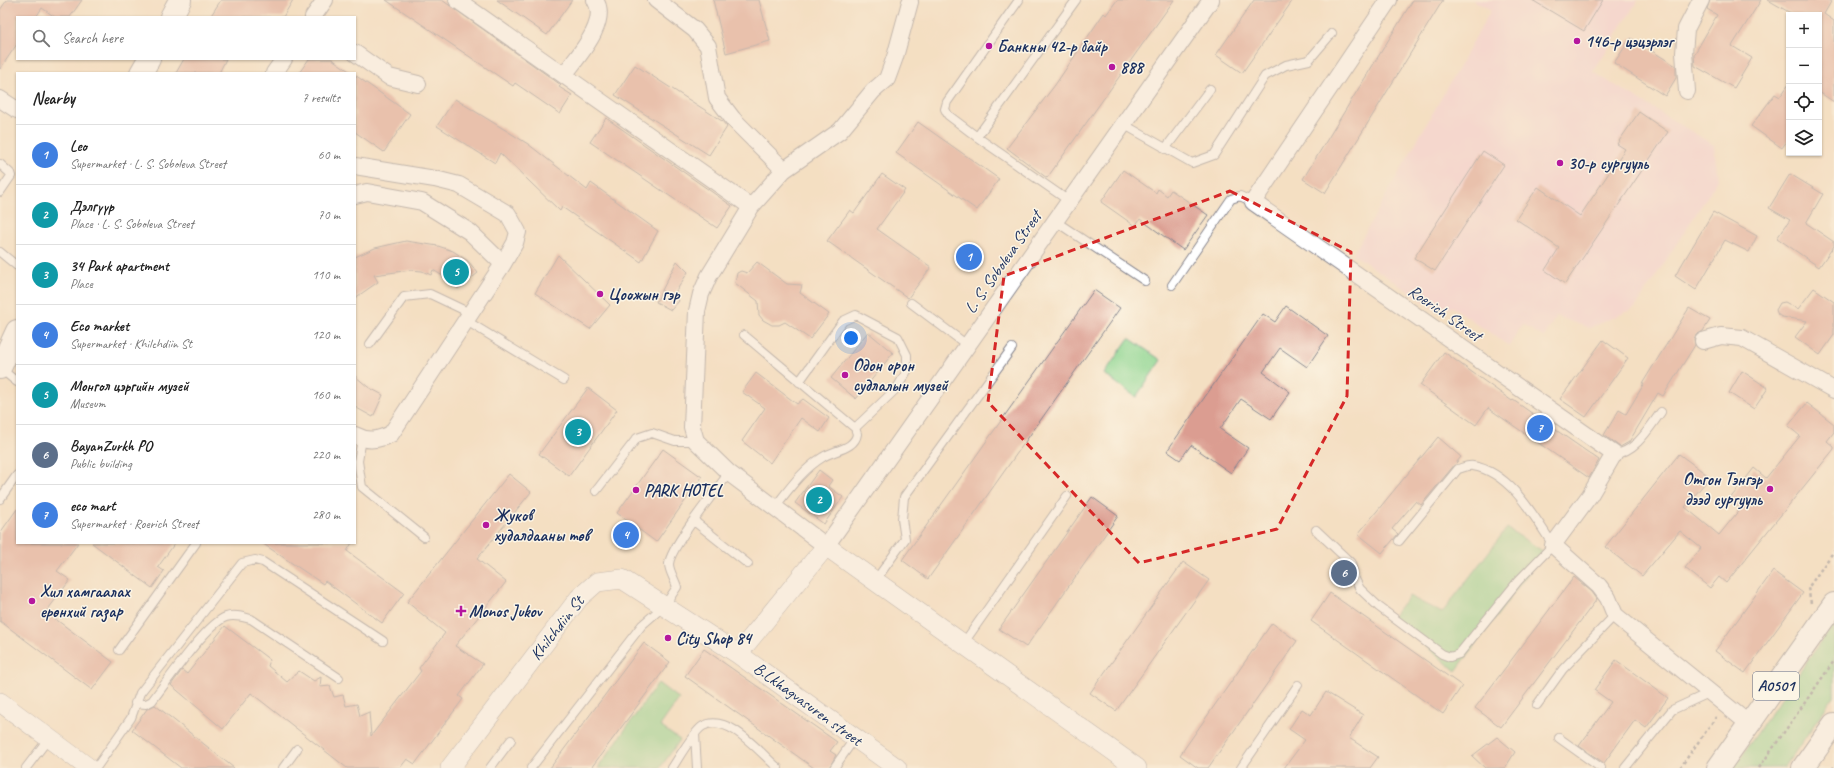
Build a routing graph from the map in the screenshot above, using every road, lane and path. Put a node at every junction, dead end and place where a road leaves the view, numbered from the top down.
1 (180, 0) edge
2 (325, 0) edge
3 (457, 0) edge
4 (595, 0) edge
5 (656, 0) edge
6 (1019, 0) edge
7 (1076, 0) edge
8 (1210, 0) edge
9 (1389, 0) edge
10 (1702, 0) edge
11 (910, 2) dead end
12 (172, 16) edge
13 (314, 16) edge
14 (1332, 33) dead end
15 (356, 54) edge
16 (148, 60) edge
17 (283, 60) edge
18 (142, 72) edge
19 (275, 72) edge
20 (564, 75) junction
21 (418, 84) dead end
22 (1210, 89) dead end
23 (1687, 91) dead end
24 (0, 99) edge
25 (16, 109) edge
26 (1123, 124) junction
27 (977, 137) junction
28 (1165, 149) junction
29 (0, 164) edge
30 (356, 166) edge
31 (784, 170) junction
32 (0, 192) edge
33 (356, 195) edge
34 (1069, 201) junction
35 (1253, 202) junction
36 (751, 207) junction
37 (1055, 221) junction
38 (0, 252) edge
39 (503, 264) junction
40 (16, 265) edge
41 (1145, 281) dead end
42 (1172, 285) dead end
43 (911, 303) dead end
44 (468, 317) junction
45 (16, 333) edge
46 (744, 336) dead end
47 (1703, 341) dead end
48 (370, 344) dead end
49 (967, 345) junction
50 (1012, 348) dead end
51 (0, 368) edge
52 (564, 380) dead end
53 (16, 381) edge
54 (799, 382) junction
55 (1834, 390) edge
56 (1661, 412) dead end
57 (855, 428) junction
58 (358, 437) edge
59 (696, 441) junction
60 (1614, 454) junction
61 (729, 473) junction
62 (16, 476) edge
63 (596, 491) dead end
64 (1067, 496) dead end
65 (0, 499) edge
66 (775, 507) junction
67 (694, 521) junction
68 (1316, 530) dead end
69 (424, 537) dead end
70 (1399, 541) dead end
71 (195, 544) edge
72 (1553, 545) junction
73 (826, 546) junction
74 (1834, 552) edge
75 (748, 564) dead end
76 (875, 581) junction
77 (1834, 604) edge
78 (665, 605) junction
79 (1811, 605) dead end
80 (1615, 615) junction
81 (382, 641) dead end
82 (963, 644) junction
83 (119, 650) dead end
84 (738, 654) junction
85 (1834, 661) edge
86 (338, 678) dead end
87 (1298, 686) dead end
88 (1710, 692) junction
89 (0, 702) edge
90 (135, 704) junction
91 (1537, 705) dead end
92 (1726, 705) junction
93 (1749, 724) junction
94 (1834, 724) edge
95 (695, 734) junction
96 (49, 738) junction
97 (1559, 738) dead end
98 (854, 739) junction
99 (511, 740) dead end
100 (296, 749) dead end
101 (26, 768) edge
102 (89, 768) edge
103 (96, 768) edge
104 (283, 768) edge
105 (450, 768) edge
106 (490, 768) edge
107 (531, 768) edge
108 (672, 768) edge
109 (697, 768) edge
110 (778, 768) edge
111 (834, 768) edge
112 (897, 768) edge
113 (1137, 768) edge
114 (1241, 768) edge
115 (1601, 768) edge
116 (1625, 768) edge
117 (1680, 768) edge
118 (1718, 768) edge
119 (1759, 768) edge
120 (1803, 768) edge

1 - 12 main road
2 - 13 street
3 - 20 street
4 - 20 street
5 - 31 street
6 - 27 lane
7 - 27 lane
8 - 26 street, L. S. Soboleva Street
9 - 35 street
10 - 23 street
11 - 31 street
14 - 28 lane
15 - 21 street
16 - 18 main road
17 - 19 street
20 - 36 street
22 - 28 lane
24 - 25 street
26 - 28 lane
26 - 34 street, L. S. Soboleva Street
27 - 34 lane
29 - 32 lane
30 - 39 street
31 - 36 street
33 - 39 street
34 - 37 street, L. S. Soboleva Street
35 - 42 lane
35 - 60 street, Roerich Street
36 - 59 street
37 - 41 lane
37 - 49 street, L. S. Soboleva Street
38 - 40 lane
39 - 44 street
43 - 49 lane
44 - 48 lane
44 - 52 lane
44 - 58 street
45 - 51 main road
46 - 54 lane
47 - 55 street
49 - 73 street, L. S. Soboleva Street
50 - 76 lane
51 - 53 lane
54 - 57 lane
54 - 57 lane
56 - 60 lane
57 - 66 lane
58 - 69 lane
59 - 61 street
59 - 63 lane
60 - 72 street
61 - 66 street
61 - 67 lane
62 - 65 lane
64 - 82 lane
66 - 73 street
67 - 75 lane
67 - 78 lane
68 - 72 lane
70 - 72 lane
71 - 83 lane
72 - 80 street
73 - 76 street
73 - 84 street
74 - 79 path
76 - 82 street
77 - 93 main road, A0501
78 - 84 street, Khilchdiin St
78 - 105 street, Khilchdiin St
78 - 107 lane
80 - 88 street
80 - 91 lane
81 - 90 lane
82 - 113 street
84 - 98 street, B.Lkhagvasuren street
85 - 119 path
86 - 90 lane
87 - 114 lane
88 - 92 street
88 - 116 lane
89 - 96 street
90 - 103 lane
92 - 93 street
92 - 117 path
93 - 118 main road, A0501
94 - 120 main road
95 - 108 lane
95 - 109 lane
95 - 110 lane
96 - 101 lane
96 - 102 street
97 - 115 lane
98 - 111 lane
98 - 112 street, B.Lkhagvasuren street
99 - 106 lane
100 - 104 lane

